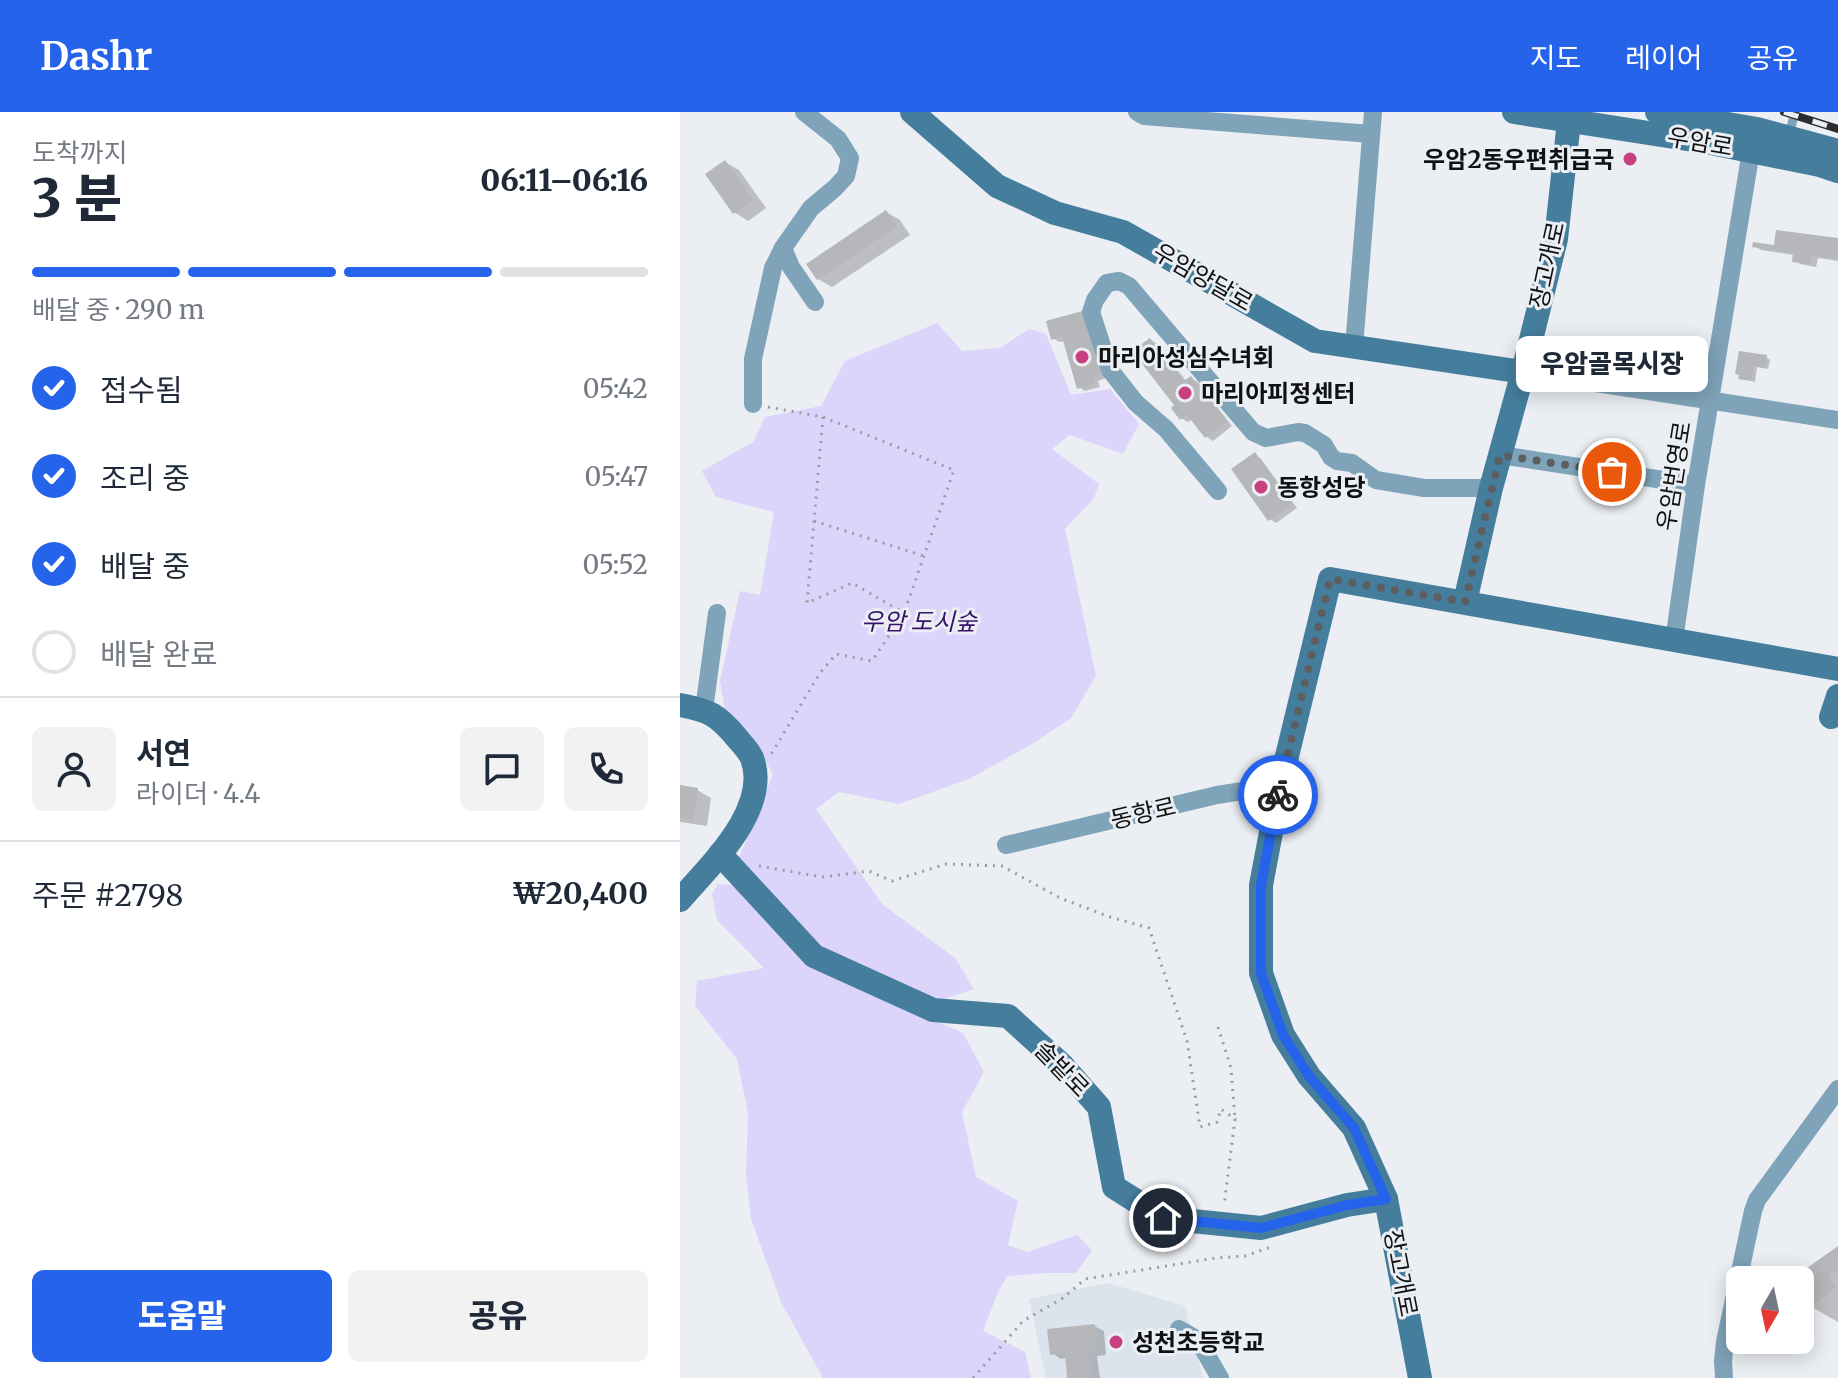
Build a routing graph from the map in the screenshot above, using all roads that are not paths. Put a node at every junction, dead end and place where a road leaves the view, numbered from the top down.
1 (804, 112) edge
2 (912, 112) edge
3 (1373, 112) edge
4 (1514, 112) edge
5 (1657, 112) edge
6 (1795, 112) edge
7 (1142, 113) edge
8 (1570, 116) edge
9 (1371, 134) junction
10 (1753, 140) junction
11 (1787, 148) junction
12 (1838, 151) edge
13 (1838, 171) edge
14 (783, 248) junction
15 (815, 302) dead end
16 (1354, 347) junction
17 (1523, 372) junction
18 (1710, 401) junction
19 (753, 404) road end
20 (1838, 420) edge
21 (1500, 455) junction
22 (1696, 485) junction
23 (1491, 488) junction
24 (1218, 491) dead end
25 (1465, 602) junction
26 (717, 613) dead end
27 (1674, 641) junction
28 (1838, 669) edge
29 (692, 708) edge
30 (1280, 785) junction
31 (1006, 845) dead end
32 (720, 854) junction
33 (680, 900) edge
34 (1838, 1089) edge
35 (1386, 1199) junction
36 (1179, 1329) dead end
37 (1220, 1378) edge
38 (1420, 1378) edge
39 (1724, 1378) edge

1 - 14 street
2 - 16 street, 우암양달로
3 - 9 street
4 - 8 street, 우암로
5 - 10 street, 우암로
6 - 11 lane
7 - 9 street
8 - 10 street, 우암로
8 - 17 street, 장고개로
9 - 16 street
10 - 11 street, 우암로
10 - 18 street, 우암번영로
11 - 12 street, 우암로
11 - 13 street, 우암로
14 - 15 street
14 - 19 street
16 - 17 street, 우암양달로
17 - 18 street
17 - 21 street, 장고개로
18 - 20 street
18 - 22 street, 우암번영로
21 - 22 street
21 - 23 street, 장고개로
22 - 27 street, 우암번영로
23 - 24 street
23 - 25 street, 장고개로
25 - 27 street, 장고개로
25 - 30 street, 장고개로
26 - 29 street
27 - 28 street, 장고개로
29 - 32 street
30 - 31 street, 동항로
30 - 35 street, 장고개로
32 - 33 street
32 - 35 street, 솔밭로
34 - 39 street
35 - 38 street, 장고개로
36 - 37 street

